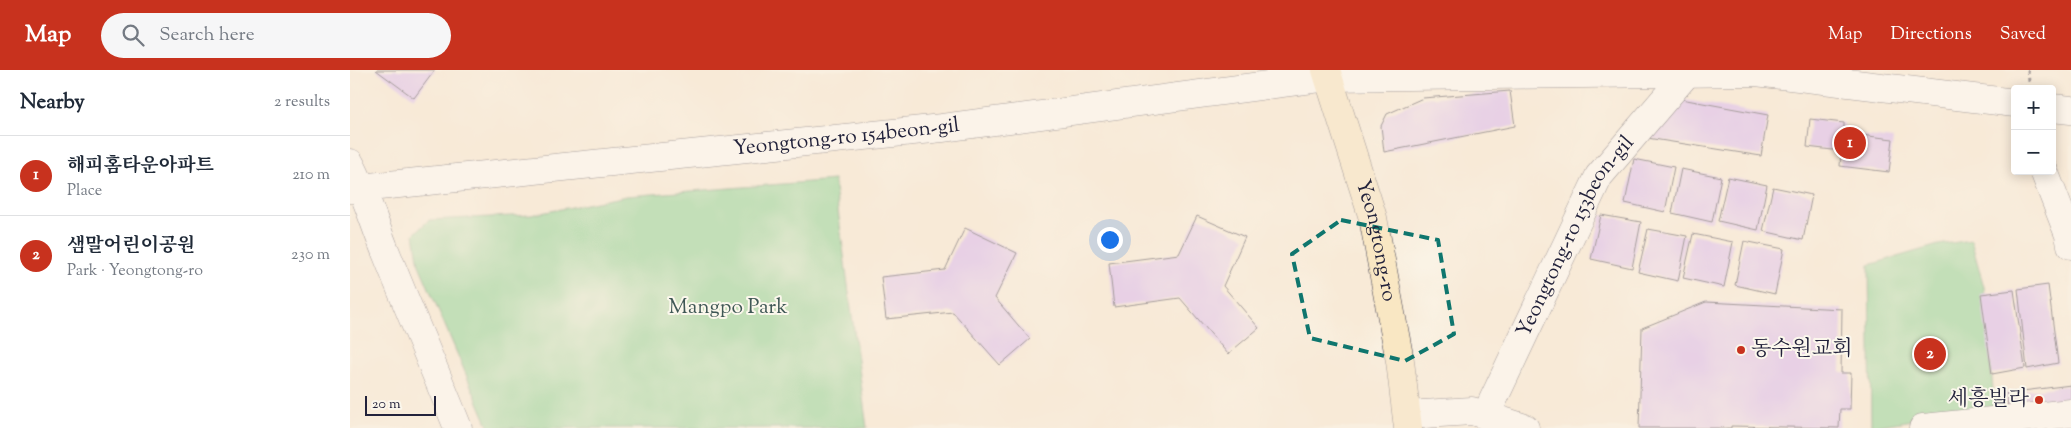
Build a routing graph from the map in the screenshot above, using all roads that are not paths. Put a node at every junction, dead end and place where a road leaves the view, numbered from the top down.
1 (1756, 71) edge
2 (1327, 73) edge
3 (1687, 73) junction
4 (2011, 103) edge
5 (2056, 108) edge
6 (2071, 110) edge
7 (350, 163) edge
8 (2046, 175) edge
9 (357, 188) edge
10 (2071, 245) edge
11 (2071, 413) edge
12 (1486, 415) junction
13 (1407, 422) edge
14 (458, 428) edge
15 (1525, 428) edge
16 (1923, 428) edge

1 - 3 street
1 - 4 street
2 - 3 street
2 - 9 street, Yeongtong-ro 154beon-gil
2 - 13 main road, Yeongtong-ro
3 - 12 street, Yeongtong-ro 153beon-gil
5 - 6 street
7 - 9 street
8 - 10 street
9 - 14 street
11 - 16 street
12 - 13 street, Yeongtong-ro
12 - 15 street, Yeongtong-ro

